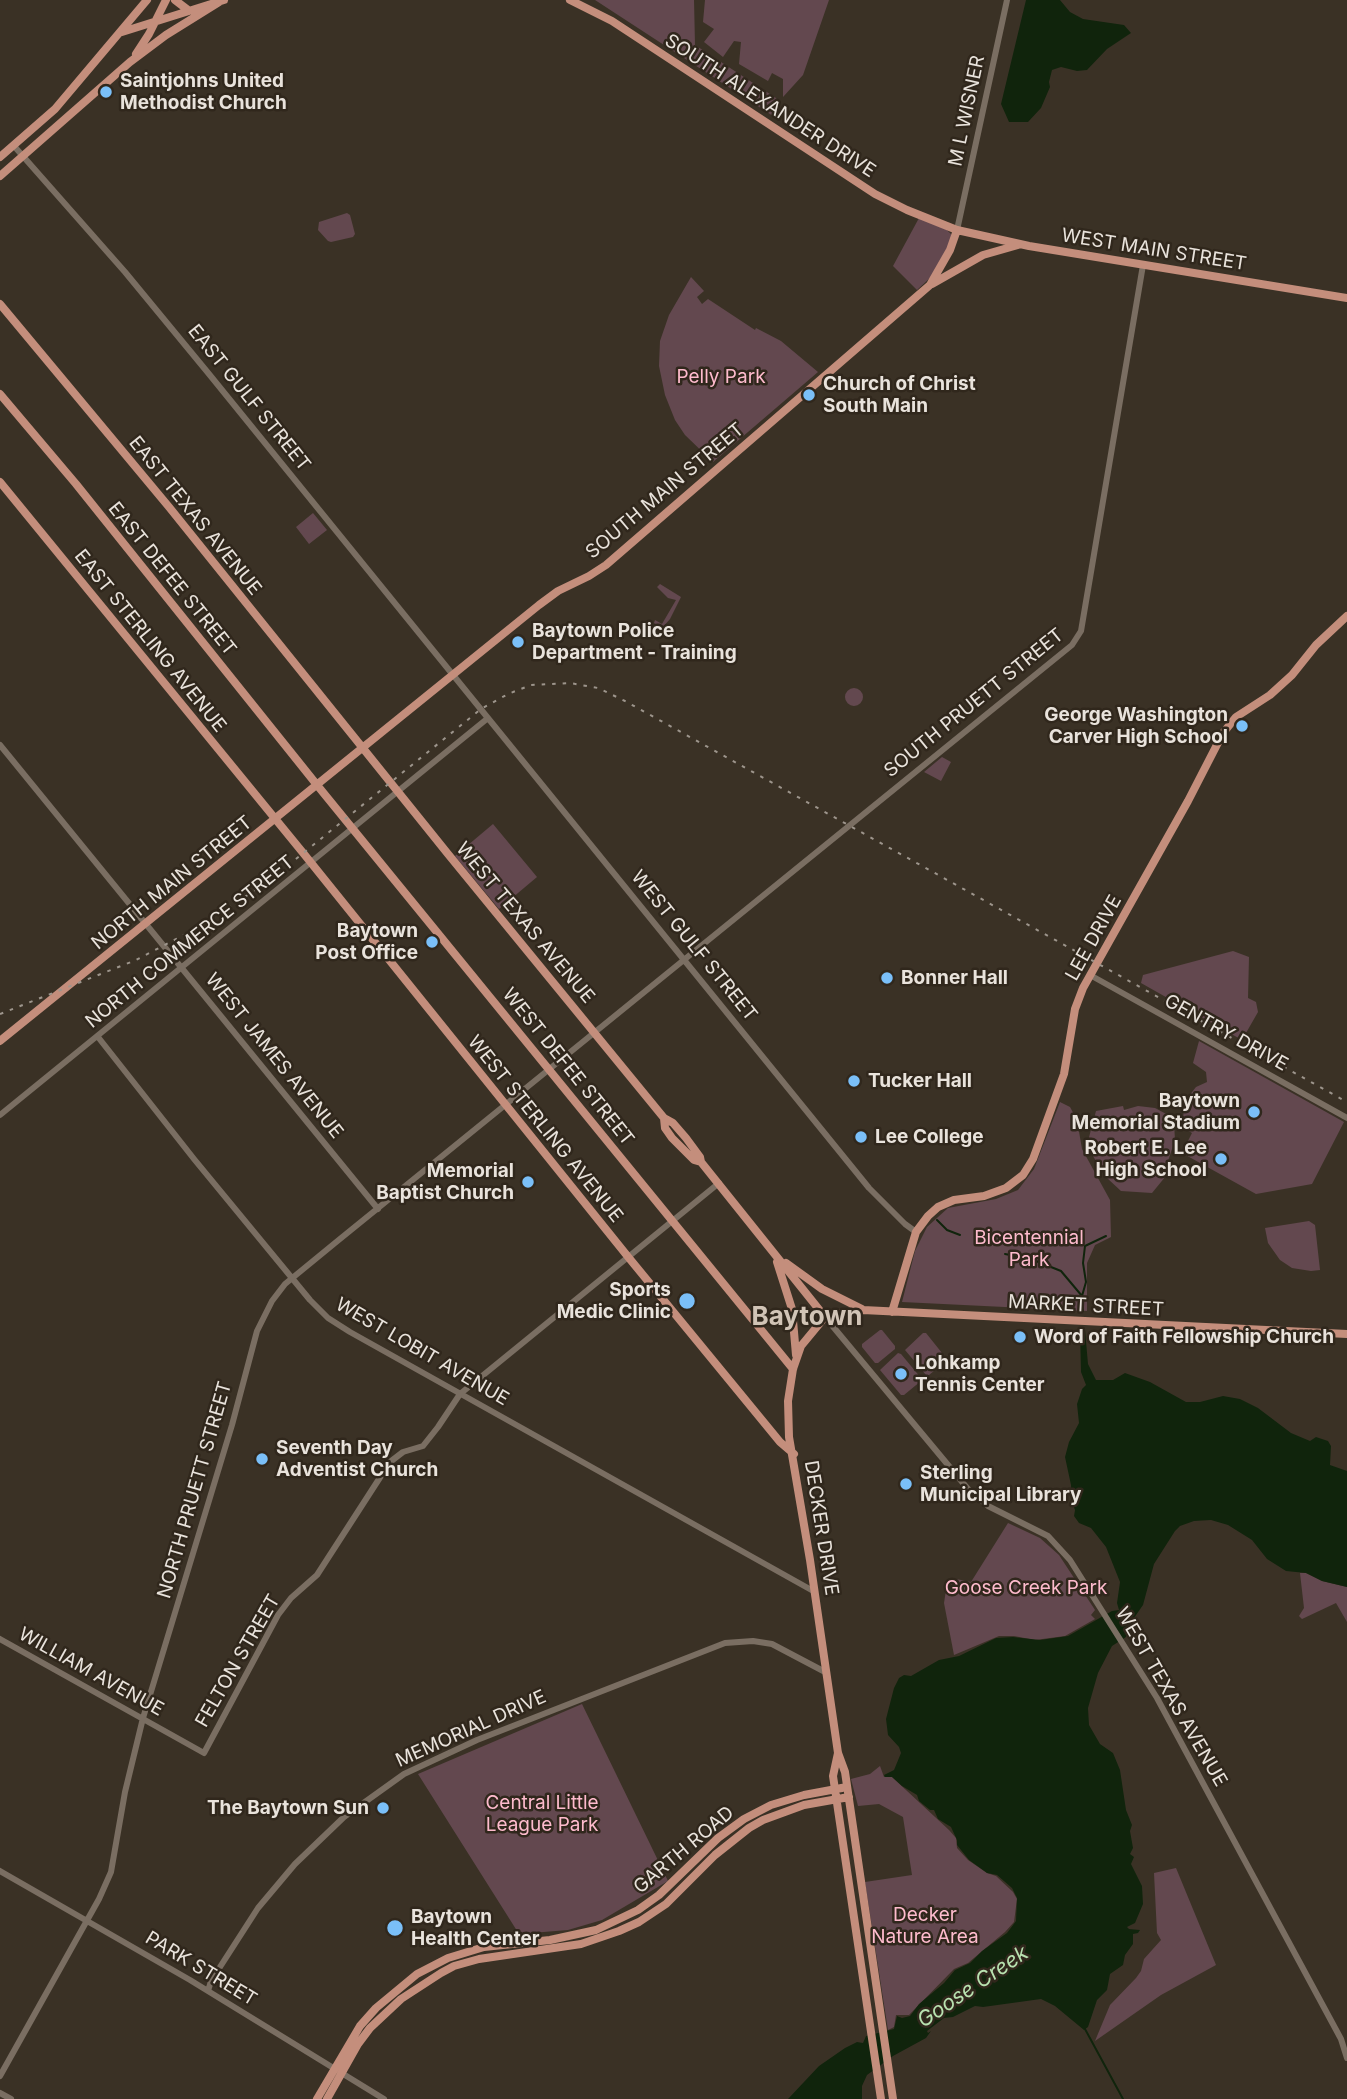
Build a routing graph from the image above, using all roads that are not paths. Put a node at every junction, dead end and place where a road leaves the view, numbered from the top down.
1 (147, 0) edge
2 (166, 0) edge
3 (175, 0) edge
4 (570, 0) edge
5 (1007, 0) edge
6 (221, 1) edge
7 (188, 10) junction
8 (155, 20) junction
9 (122, 32) junction
10 (130, 62) junction
11 (14, 146) junction
12 (0, 157) edge
13 (23, 157) junction
14 (0, 176) edge
15 (957, 230) junction
16 (1021, 244) junction
17 (1143, 265) junction
18 (930, 285) junction
19 (1347, 298) edge
20 (0, 304) edge
21 (0, 394) edge
22 (0, 482) edge
23 (1347, 616) edge
24 (453, 675) junction
25 (488, 718) junction
26 (0, 745) edge
27 (364, 748) junction
28 (317, 785) junction
29 (398, 791) junction
30 (275, 820) junction
31 (354, 829) junction
32 (311, 863) junction
33 (145, 923) junction
34 (685, 960) junction
35 (181, 968) junction
36 (1090, 975) junction
37 (595, 1031) junction
38 (97, 1037) junction
39 (0, 1041) edge
40 (550, 1070) junction
41 (505, 1105) junction
42 (0, 1115) edge
43 (1347, 1118) edge
44 (719, 1183) junction
45 (378, 1209) junction
46 (673, 1222) junction
47 (916, 1232) junction
48 (773, 1253) junction
49 (629, 1258) junction
50 (292, 1278) junction
51 (863, 1310) junction
52 (892, 1312) junction
53 (825, 1317) junction
54 (1347, 1334) edge
55 (796, 1357) junction
56 (793, 1369) junction
57 (460, 1394) junction
58 (794, 1454) junction
59 (815, 1592) junction
60 (0, 1639) edge
61 (827, 1672) junction
62 (143, 1718) junction
63 (204, 1753) joint
64 (838, 1753) junction
65 (848, 1787) junction
66 (836, 1794) junction
67 (849, 1797) junction
68 (718, 1838) junction
69 (726, 1846) junction
70 (0, 1871) edge
71 (674, 1883) junction
72 (681, 1890) junction
73 (630, 1914) junction
74 (87, 1919) junction
75 (635, 1924) junction
76 (565, 1942) junction
77 (448, 1958) junction
78 (454, 1966) junction
79 (208, 1991) junction
80 (395, 1991) junction
81 (401, 1999) junction
82 (1341, 2039) junction
83 (1347, 2046) edge
84 (1347, 2058) edge
85 (337, 2071) junction
86 (0, 2077) edge
87 (0, 2093) edge
88 (11, 2099) edge
89 (317, 2099) edge
90 (327, 2099) edge
91 (384, 2099) edge
92 (881, 2099) edge
93 (893, 2099) edge

1 - 9 main road
2 - 8 main road
3 - 7 main road
4 - 15 main road, SOUTH ALEXANDER DRIVE
5 - 15 street, M L WISNER
6 - 7 main road
6 - 10 main road
7 - 8 main road
8 - 9 main road
8 - 10 main road
9 - 11 main road
10 - 13 main road
11 - 12 main road
11 - 13 street, EAST GULF STREET
13 - 14 main road
13 - 24 street, EAST GULF STREET
15 - 16 main road, WEST MAIN STREET
15 - 18 main road, SOUTH MAIN STREET
16 - 17 main road, WEST MAIN STREET
16 - 18 main road
17 - 19 main road, WEST MAIN STREET
17 - 34 street, SOUTH PRUETT STREET
18 - 24 main road, SOUTH MAIN STREET
20 - 27 main road, EAST TEXAS AVENUE
21 - 28 main road, EAST DEFEE STREET
22 - 30 main road, EAST STERLING AVENUE
23 - 36 main road, LEE DRIVE
24 - 25 street, WEST GULF STREET
24 - 27 main road, SOUTH MAIN STREET
25 - 29 street, NORTH COMMERCE STREET
25 - 34 street, WEST GULF STREET
26 - 33 street, WEST JAMES AVENUE
27 - 28 main road, NORTH MAIN STREET
27 - 29 main road, WEST TEXAS AVENUE
28 - 30 main road, NORTH MAIN STREET
28 - 31 main road, WEST DEFEE STREET
29 - 31 street, NORTH COMMERCE STREET
29 - 37 main road, WEST TEXAS AVENUE
30 - 32 main road, WEST STERLING AVENUE
30 - 33 main road, NORTH MAIN STREET
31 - 32 street, NORTH COMMERCE STREET
31 - 40 main road, WEST DEFEE STREET
32 - 35 street, NORTH COMMERCE STREET
32 - 41 main road, WEST STERLING AVENUE
33 - 35 street, WEST JAMES AVENUE
33 - 39 main road, NORTH MAIN STREET
34 - 37 street, SOUTH PRUETT STREET
34 - 47 street, WEST GULF STREET
35 - 38 street, NORTH COMMERCE STREET
35 - 45 street, WEST JAMES AVENUE
36 - 43 street, GENTRY DRIVE
36 - 47 main road, LEE DRIVE
37 - 40 street, NORTH PRUETT STREET
37 - 44 main road, WEST TEXAS AVENUE
38 - 42 street, NORTH COMMERCE STREET
38 - 50 street, WEST LOBIT AVENUE
40 - 41 street, NORTH PRUETT STREET
40 - 46 main road, WEST DEFEE STREET
41 - 45 street, NORTH PRUETT STREET
41 - 49 main road, WEST STERLING AVENUE
44 - 46 street, FELTON STREET
44 - 48 main road, WEST TEXAS AVENUE
45 - 50 street, NORTH PRUETT STREET
46 - 49 street, FELTON STREET
46 - 56 main road, WEST DEFEE STREET
47 - 52 main road, LEE DRIVE
48 - 51 main road
48 - 53 main road, WEST TEXAS AVENUE
48 - 55 main road
49 - 57 street, FELTON STREET
49 - 58 main road, WEST STERLING AVENUE
50 - 57 street, WEST LOBIT AVENUE
50 - 62 street, NORTH PRUETT STREET
51 - 52 main road, MARKET STREET
51 - 53 main road, MARKET STREET
52 - 54 main road, MARKET STREET
53 - 55 main road, DECKER DRIVE
53 - 82 street, WEST TEXAS AVENUE
55 - 56 main road, DECKER DRIVE
56 - 58 main road, DECKER DRIVE
57 - 59 street, WEST LOBIT AVENUE
57 - 63 street, FELTON STREET
58 - 59 main road, DECKER DRIVE
59 - 61 main road, DECKER DRIVE
60 - 62 street, WILLIAM AVENUE
61 - 64 main road, DECKER DRIVE
61 - 79 street, MEMORIAL DRIVE
62 - 63 street, WILLIAM AVENUE
62 - 74 street, NORTH PRUETT STREET
64 - 65 main road, DECKER DRIVE
64 - 66 main road, DECKER DRIVE
65 - 66 main road, GARTH ROAD
65 - 67 main road, DECKER DRIVE
66 - 67 main road, GARTH ROAD
66 - 68 main road, GARTH ROAD
66 - 69 main road, GARTH ROAD
66 - 92 main road, DECKER DRIVE
67 - 93 main road, DECKER DRIVE
68 - 69 main road
68 - 71 main road, GARTH ROAD
69 - 72 main road, GARTH ROAD
70 - 74 street, PARK STREET
71 - 72 main road
71 - 73 main road, GARTH ROAD
72 - 75 main road, GARTH ROAD
73 - 75 main road
73 - 76 main road, GARTH ROAD
74 - 79 street, PARK STREET
74 - 86 street, NORTH PRUETT STREET
75 - 76 main road, GARTH ROAD
76 - 77 main road, GARTH ROAD
76 - 78 main road, GARTH ROAD
77 - 78 main road
77 - 80 main road, GARTH ROAD
78 - 81 main road, GARTH ROAD
79 - 85 street, PARK STREET
80 - 81 main road
80 - 85 main road, GARTH ROAD
81 - 85 main road, GARTH ROAD
82 - 83 street, WEST TEXAS AVENUE
82 - 84 street, WEST TEXAS AVENUE
85 - 89 main road, GARTH ROAD
85 - 90 main road, GARTH ROAD
85 - 91 street, PARK STREET
87 - 88 street

